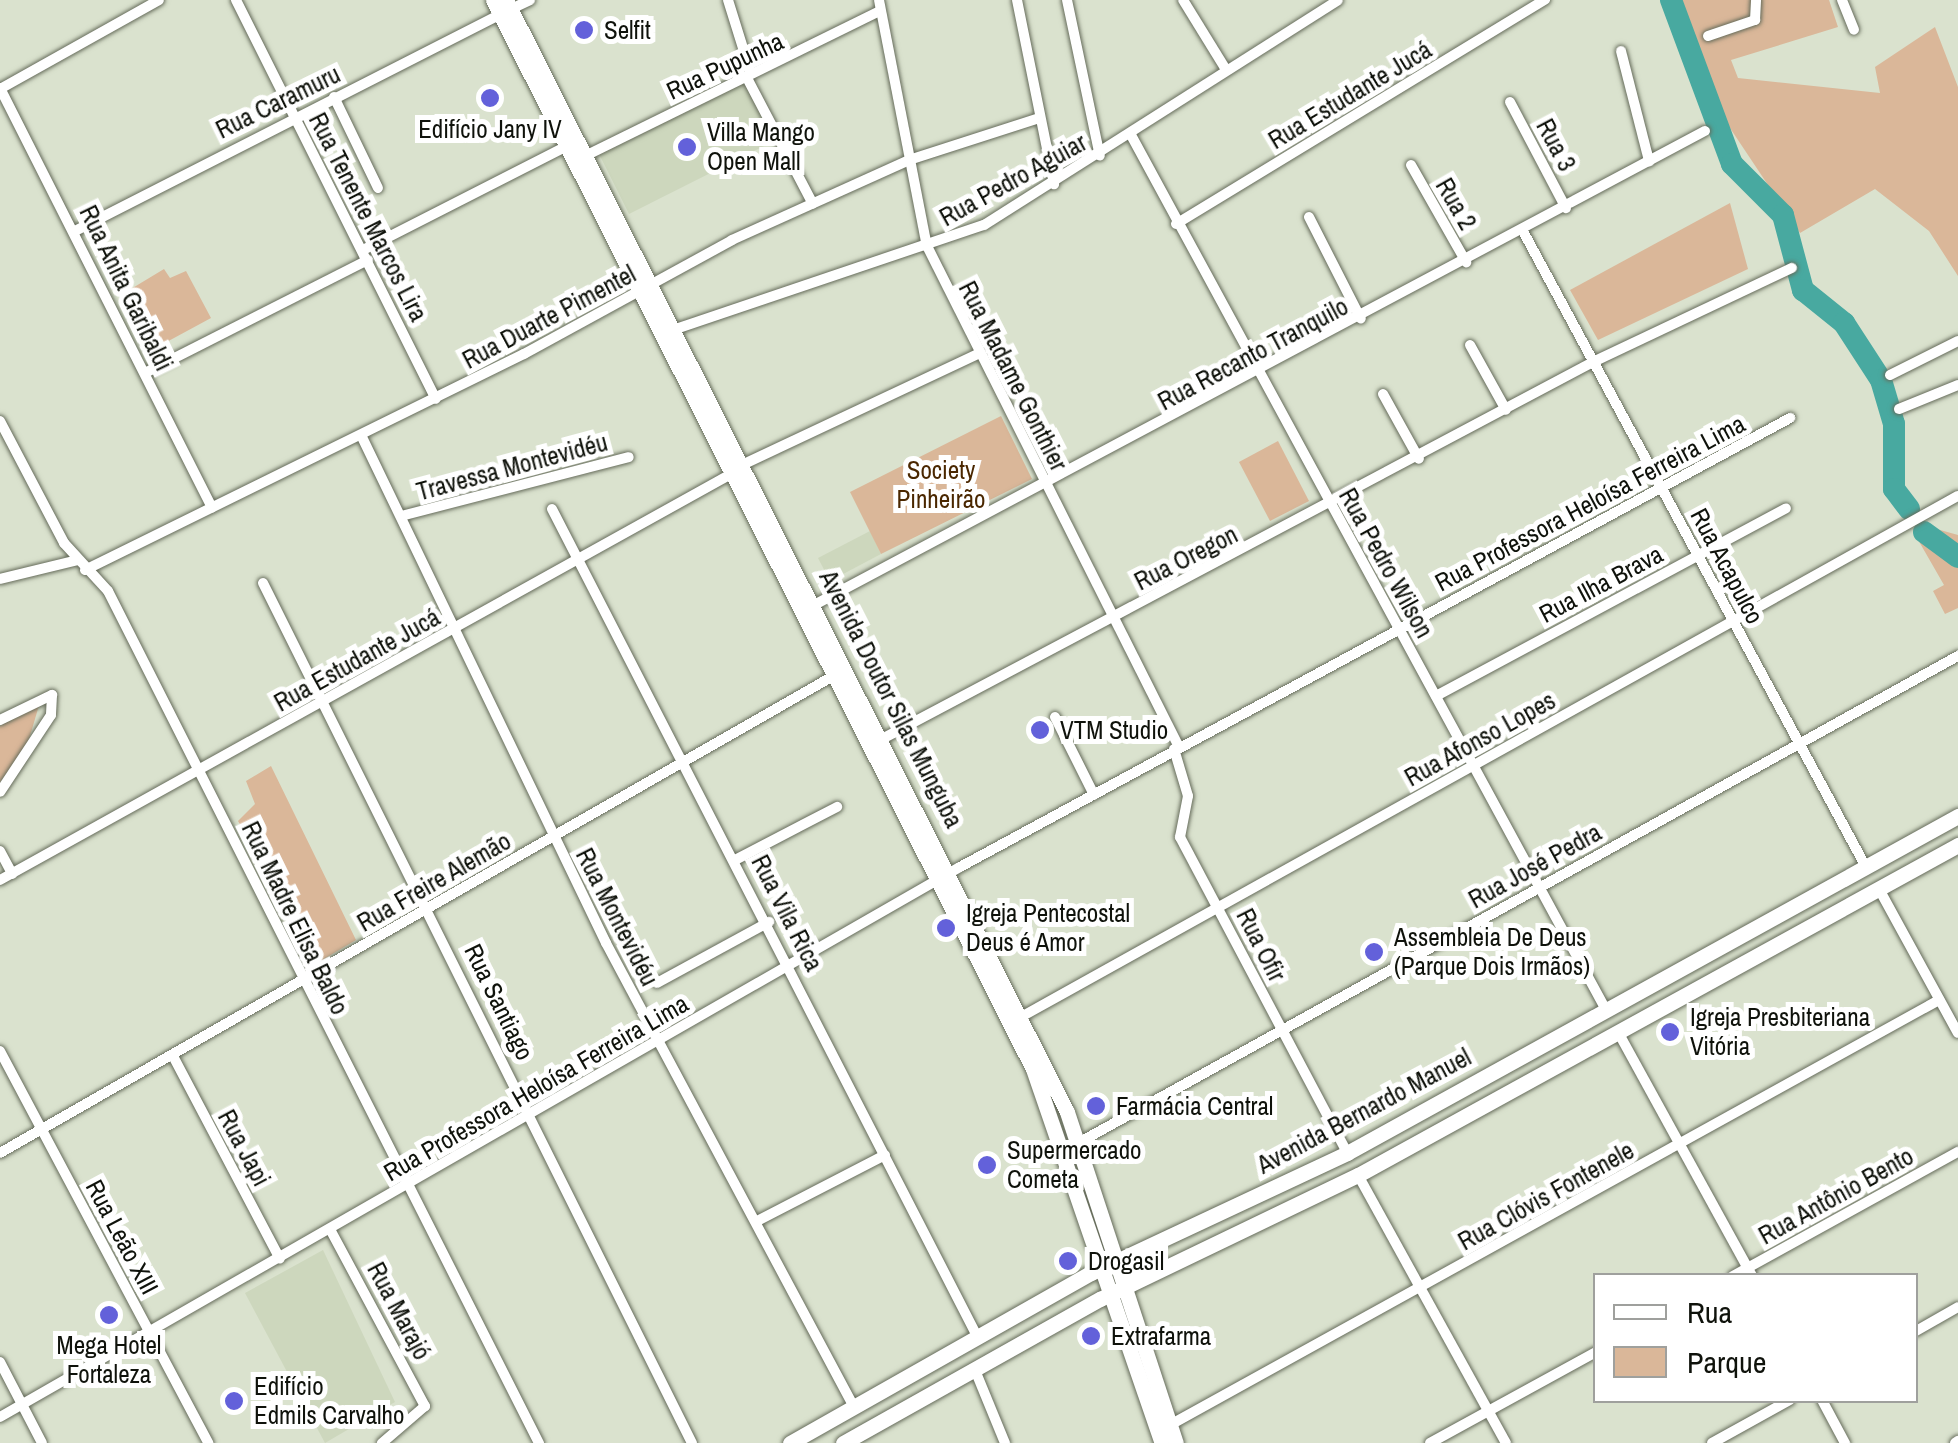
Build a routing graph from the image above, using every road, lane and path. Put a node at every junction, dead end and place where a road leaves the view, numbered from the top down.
1 (159, 0) edge
2 (236, 0) edge
3 (530, 0) edge
4 (728, 0) edge
5 (1017, 0) edge
6 (1068, 0) edge
7 (1183, 0) edge
8 (1337, 0) edge
9 (1545, 0) edge
10 (1756, 0) edge
11 (1842, 0) edge
12 (503, 6) edge
13 (879, 6) edge
14 (1854, 30) dead end
15 (1708, 36) dead end
16 (1620, 51) dead end
17 (1226, 68) junction
18 (748, 75) junction
19 (0, 88) edge
20 (334, 97) junction
21 (1510, 102) dead end
22 (295, 116) junction
23 (1039, 118) junction
24 (1704, 131) dead end
25 (1131, 134) junction
26 (567, 146) junction
27 (587, 155) junction
28 (1100, 156) junction
29 (908, 160) junction
30 (1649, 162) junction
31 (1410, 165) dead end
32 (1054, 184) junction
33 (378, 188) dead end
34 (812, 204) junction
35 (1566, 208) junction
36 (1308, 217) dead end
37 (1176, 224) junction
38 (75, 231) junction
39 (1524, 233) junction
40 (926, 246) junction
41 (365, 255) junction
42 (1466, 262) junction
43 (1792, 268) dead end
44 (648, 289) junction
45 (1361, 319) junction
46 (676, 329) junction
47 (1958, 341) edge
48 (1470, 345) dead end
49 (980, 353) junction
50 (1592, 362) junction
51 (1260, 371) junction
52 (145, 373) junction
53 (1890, 375) dead end
54 (1958, 385) edge
55 (1383, 394) dead end
56 (436, 399) junction
57 (1899, 409) dead end
58 (1506, 410) junction
59 (1790, 418) dead end
60 (0, 421) edge
61 (361, 436) junction
62 (629, 457) dead end
63 (1418, 459) junction
64 (738, 468) junction
65 (1046, 484) junction
66 (1662, 488) junction
67 (1958, 496) edge
68 (1332, 506) junction
69 (212, 508) junction
70 (1786, 508) dead end
71 (552, 509) dead end
72 (404, 516) junction
73 (1698, 555) junction
74 (576, 558) junction
75 (78, 560) junction
76 (86, 570) junction
77 (0, 579) edge
78 (262, 583) dead end
79 (816, 604) junction
80 (1114, 617) junction
81 (1734, 620) junction
82 (456, 628) junction
83 (1400, 629) junction
84 (1958, 656) edge
85 (835, 675) junction
86 (1436, 696) junction
87 (326, 698) junction
88 (1055, 716) dead end
89 (0, 720) edge
90 (882, 740) junction
91 (1800, 744) junction
92 (1177, 748) junction
93 (685, 764) junction
94 (1473, 766) junction
95 (200, 772) junction
96 (0, 792) edge
97 (1094, 795) junction
98 (837, 807) dead end
99 (1956, 818) edge
100 (1958, 836) edge
101 (554, 837) junction
102 (1910, 843) junction
103 (1958, 845) edge
104 (0, 852) edge
105 (738, 859) junction
106 (1922, 865) junction
107 (1866, 867) junction
108 (12, 874) junction
109 (944, 876) junction
110 (0, 880) edge
111 (1541, 886) junction
112 (1879, 889) junction
113 (431, 907) junction
114 (1218, 907) junction
115 (770, 922) junction
116 (791, 964) junction
117 (303, 980) junction
118 (657, 983) dead end
119 (1939, 1000) junction
120 (1606, 1010) junction
121 (1021, 1017) junction
122 (1282, 1032) junction
123 (1618, 1032) junction
124 (1958, 1032) edge
125 (660, 1042) junction
126 (0, 1051) edge
127 (173, 1056) junction
128 (534, 1116) junction
129 (42, 1129) junction
130 (1080, 1142) junction
131 (1680, 1145) junction
132 (1347, 1152) junction
133 (1958, 1152) edge
134 (0, 1153) edge
135 (885, 1155) junction
136 (1358, 1174) junction
137 (407, 1187) junction
138 (757, 1221) junction
139 (331, 1231) junction
140 (280, 1259) junction
141 (1110, 1264) junction
142 (1750, 1272) edge
143 (1420, 1289) junction
144 (1116, 1292) junction
145 (1958, 1307) edge
146 (1918, 1330) edge
147 (150, 1332) junction
148 (978, 1338) junction
149 (1593, 1354) edge
150 (0, 1362) edge
151 (975, 1370) junction
152 (1785, 1403) edge
153 (1824, 1403) edge
154 (22, 1405) junction
155 (854, 1407) junction
156 (1488, 1412) junction
157 (0, 1417) edge
158 (1170, 1425) junction
159 (42, 1443) edge
160 (208, 1443) edge
161 (382, 1443) edge
162 (538, 1443) edge
163 (692, 1443) edge
164 (790, 1443) edge
165 (843, 1443) edge
166 (1005, 1443) edge
167 (1162, 1443) edge
168 (1176, 1443) edge
169 (1430, 1443) edge
170 (1506, 1443) edge
171 (1712, 1443) edge
172 (1845, 1443) edge

1 - 19 street
2 - 22 street, Rua Tenente Marcos Lira
3 - 12 street, Rua Caramuru
4 - 18 street
5 - 23 street
6 - 28 street
7 - 17 street
8 - 17 street, Rua Pedro Aguiar
9 - 37 street, Rua Estudante Jucá
10 - 15 street
11 - 14 street
12 - 20 street, Rua Caramuru
12 - 26 main road, Avenida Doutor Silas Munguba
12 - 27 main road, Avenida Doutor Silas Munguba
13 - 18 street, Rua Pupunha
13 - 29 street, Rua Madame Gonthier
16 - 30 street
17 - 25 street, Rua Pedro Aguiar
18 - 27 street, Rua Pupunha
18 - 34 street
19 - 38 street, Rua Anita Garibaldi
20 - 22 street, Rua Caramuru
20 - 33 street
21 - 35 street, Rua 3
22 - 38 street, Rua Caramuru
22 - 41 street, Rua Tenente Marcos Lira
23 - 29 street, Rua Duarte Pimentel
23 - 32 street
24 - 30 street, Rua Recanto Tranquilo
25 - 28 street, Rua Pedro Aguiar
25 - 37 street, Rua Pedro Wilson
26 - 41 street
26 - 44 main road, Avenida Doutor Silas Munguba
27 - 44 main road, Avenida Doutor Silas Munguba
28 - 32 street, Rua Pedro Aguiar
29 - 34 street, Rua Duarte Pimentel
29 - 40 street, Rua Madame Gonthier
30 - 35 street, Rua Recanto Tranquilo
31 - 42 street, Rua 2
32 - 40 street, Rua Pedro Aguiar
34 - 44 street, Rua Duarte Pimentel
35 - 39 street, Rua Recanto Tranquilo
36 - 45 street
37 - 51 street, Rua Pedro Wilson
38 - 52 street, Rua Anita Garibaldi
39 - 42 street, Rua Recanto Tranquilo
39 - 50 street, Rua Acapulco
40 - 46 street, Rua Pedro Aguiar
40 - 49 street, Rua Madame Gonthier
41 - 52 street
41 - 56 street, Rua Tenente Marcos Lira
42 - 45 street, Rua Recanto Tranquilo
43 - 50 street, Rua Oregon
44 - 46 main road, Avenida Doutor Silas Munguba
44 - 56 street, Rua Duarte Pimentel
44 - 64 main road, Avenida Doutor Silas Munguba
45 - 51 street, Rua Recanto Tranquilo
46 - 64 main road, Avenida Doutor Silas Munguba
47 - 53 street
48 - 58 street
49 - 64 street, Rua Estudante Jucá
49 - 65 street, Rua Madame Gonthier
50 - 58 street, Rua Oregon
50 - 66 street, Rua Acapulco
51 - 65 street, Rua Recanto Tranquilo
51 - 68 street, Rua Pedro Wilson
52 - 69 street, Rua Anita Garibaldi
54 - 57 street
55 - 63 street
56 - 61 street, Rua Duarte Pimentel
58 - 63 street, Rua Oregon
59 - 66 street, Rua Professora Heloísa Ferreira Lima
60 - 75 street, Rua Madre Elisa Baldo
61 - 69 street, Rua Duarte Pimentel
61 - 72 street, Rua Montevidéu
62 - 72 street, Travessa Montevidéu
63 - 68 street, Rua Oregon
64 - 74 street, Rua Estudante Jucá
64 - 79 main road, Avenida Doutor Silas Munguba
64 - 85 main road, Avenida Doutor Silas Munguba
65 - 79 street, Rua Recanto Tranquilo
65 - 80 street, Rua Madame Gonthier
66 - 73 street, Rua Acapulco
66 - 83 street, Rua Professora Heloísa Ferreira Lima
67 - 81 street, Rua Afonso Lopes
68 - 80 street, Rua Oregon
68 - 83 street, Rua Pedro Wilson
69 - 76 street, Rua Duarte Pimentel
70 - 73 street, Rua Ilha Brava
71 - 74 street, Rua Vila Rica
72 - 82 street, Rua Montevidéu
73 - 81 street, Rua Acapulco
73 - 86 street, Rua Ilha Brava
74 - 82 street, Rua Estudante Jucá
74 - 93 street, Rua Vila Rica
75 - 76 street, Rua Madre Elisa Baldo
75 - 77 street
76 - 95 street, Rua Madre Elisa Baldo
78 - 87 street, Rua Santiago
79 - 90 main road, Avenida Doutor Silas Munguba
80 - 90 street, Rua Oregon
80 - 92 street, Rua Madame Gonthier
81 - 91 street, Rua Acapulco
81 - 94 street, Rua Afonso Lopes
82 - 87 street, Rua Estudante Jucá
82 - 101 street, Rua Montevidéu
83 - 86 street, Rua Pedro Wilson
83 - 92 street, Rua Professora Heloísa Ferreira Lima
84 - 91 street, Rua José Pedra
85 - 93 street, Rua Freire Alemão
85 - 109 main road, Avenida Doutor Silas Munguba
86 - 94 street, Rua Pedro Wilson
87 - 95 street, Rua Estudante Jucá
87 - 113 street, Rua Santiago
88 - 97 street
89 - 96 street
90 - 109 main road, Avenida Doutor Silas Munguba
91 - 107 street, Rua Acapulco
91 - 111 street, Rua José Pedra
92 - 97 street, Rua Professora Heloísa Ferreira Lima
92 - 114 street, Rua Ofir
93 - 101 street, Rua Freire Alemão
93 - 105 street, Rua Vila Rica
94 - 111 street, Rua Pedro Wilson
94 - 114 street, Rua Afonso Lopes
95 - 108 street, Rua Estudante Jucá
95 - 117 street, Rua Madre Elisa Baldo
97 - 109 street, Rua Professora Heloísa Ferreira Lima
98 - 105 street
99 - 100 main road
99 - 102 main road, Avenida Bernardo Manuel
101 - 113 street, Rua Freire Alemão
101 - 125 street, Rua Montevidéu
102 - 106 main road
102 - 107 main road, Avenida Bernardo Manuel
103 - 106 main road, Avenida Bernardo Manuel
104 - 108 street
105 - 115 street, Rua Vila Rica
106 - 112 main road, Avenida Bernardo Manuel
107 - 120 main road, Avenida Bernardo Manuel
108 - 110 street, Rua Estudante Jucá
109 - 116 street, Rua Professora Heloísa Ferreira Lima
109 - 121 main road, Avenida Doutor Silas Munguba
109 - 141 main road, Avenida Doutor Silas Munguba
111 - 120 street, Rua Pedro Wilson
111 - 122 street, Rua José Pedra
112 - 119 street
112 - 123 main road, Avenida Bernardo Manuel
113 - 117 street, Rua Freire Alemão
113 - 128 street, Rua Santiago
114 - 121 street, Rua Afonso Lopes
114 - 122 street, Rua Ofir
115 - 116 street, Rua Vila Rica
115 - 118 street
116 - 125 street, Rua Professora Heloísa Ferreira Lima
116 - 135 street, Rua Vila Rica
117 - 127 street, Rua Freire Alemão
117 - 137 street, Rua Madre Elisa Baldo
119 - 124 street
119 - 131 street, Rua Clóvis Fontenele
120 - 132 main road, Avenida Bernardo Manuel
121 - 130 main road, Avenida Doutor Silas Munguba
122 - 130 street, Rua José Pedra
122 - 132 street, Rua Ofir
123 - 131 street
123 - 136 main road, Avenida Bernardo Manuel
125 - 128 street, Rua Professora Heloísa Ferreira Lima
125 - 138 street, Rua Montevidéu
126 - 129 street, Rua Leão XIII
127 - 129 street, Rua Freire Alemão
127 - 140 street, Rua Japi
128 - 137 street, Rua Professora Heloísa Ferreira Lima
128 - 163 street, Rua Santiago
129 - 134 street, Rua Freire Alemão
129 - 147 street, Rua Leão XIII
130 - 141 main road, Avenida Doutor Silas Munguba
131 - 142 street
131 - 143 street, Rua Clóvis Fontenele
132 - 141 main road, Avenida Bernardo Manuel
133 - 142 street, Rua Antônio Bento
135 - 138 street
135 - 148 street, Rua Vila Rica
136 - 143 street
136 - 144 main road, Avenida Bernardo Manuel
137 - 139 street, Rua Professora Heloísa Ferreira Lima
137 - 162 street, Rua Madre Elisa Baldo
138 - 155 street, Rua Montevidéu
139 - 140 street, Rua Professora Heloísa Ferreira Lima
139 - 161 street, Rua Marajó
140 - 147 street, Rua Professora Heloísa Ferreira Lima
141 - 144 main road, Avenida Doutor Silas Munguba
141 - 148 main road, Avenida Bernardo Manuel
143 - 156 street
143 - 158 street, Rua Clóvis Fontenele
144 - 151 main road, Avenida Bernardo Manuel
144 - 158 main road, Avenida Doutor Silas Munguba
144 - 167 main road, Avenida Doutor Silas Munguba
145 - 146 street
147 - 154 street, Rua Professora Heloísa Ferreira Lima
147 - 160 street, Rua Leão XIII
148 - 155 main road, Avenida Bernardo Manuel
149 - 156 street
150 - 154 street
151 - 165 main road, Avenida Bernardo Manuel
151 - 166 street
152 - 171 street
153 - 172 street
154 - 157 street, Rua Professora Heloísa Ferreira Lima
154 - 159 street
155 - 164 main road, Avenida Bernardo Manuel
156 - 169 street
156 - 170 street
158 - 168 main road, Avenida Doutor Silas Munguba

